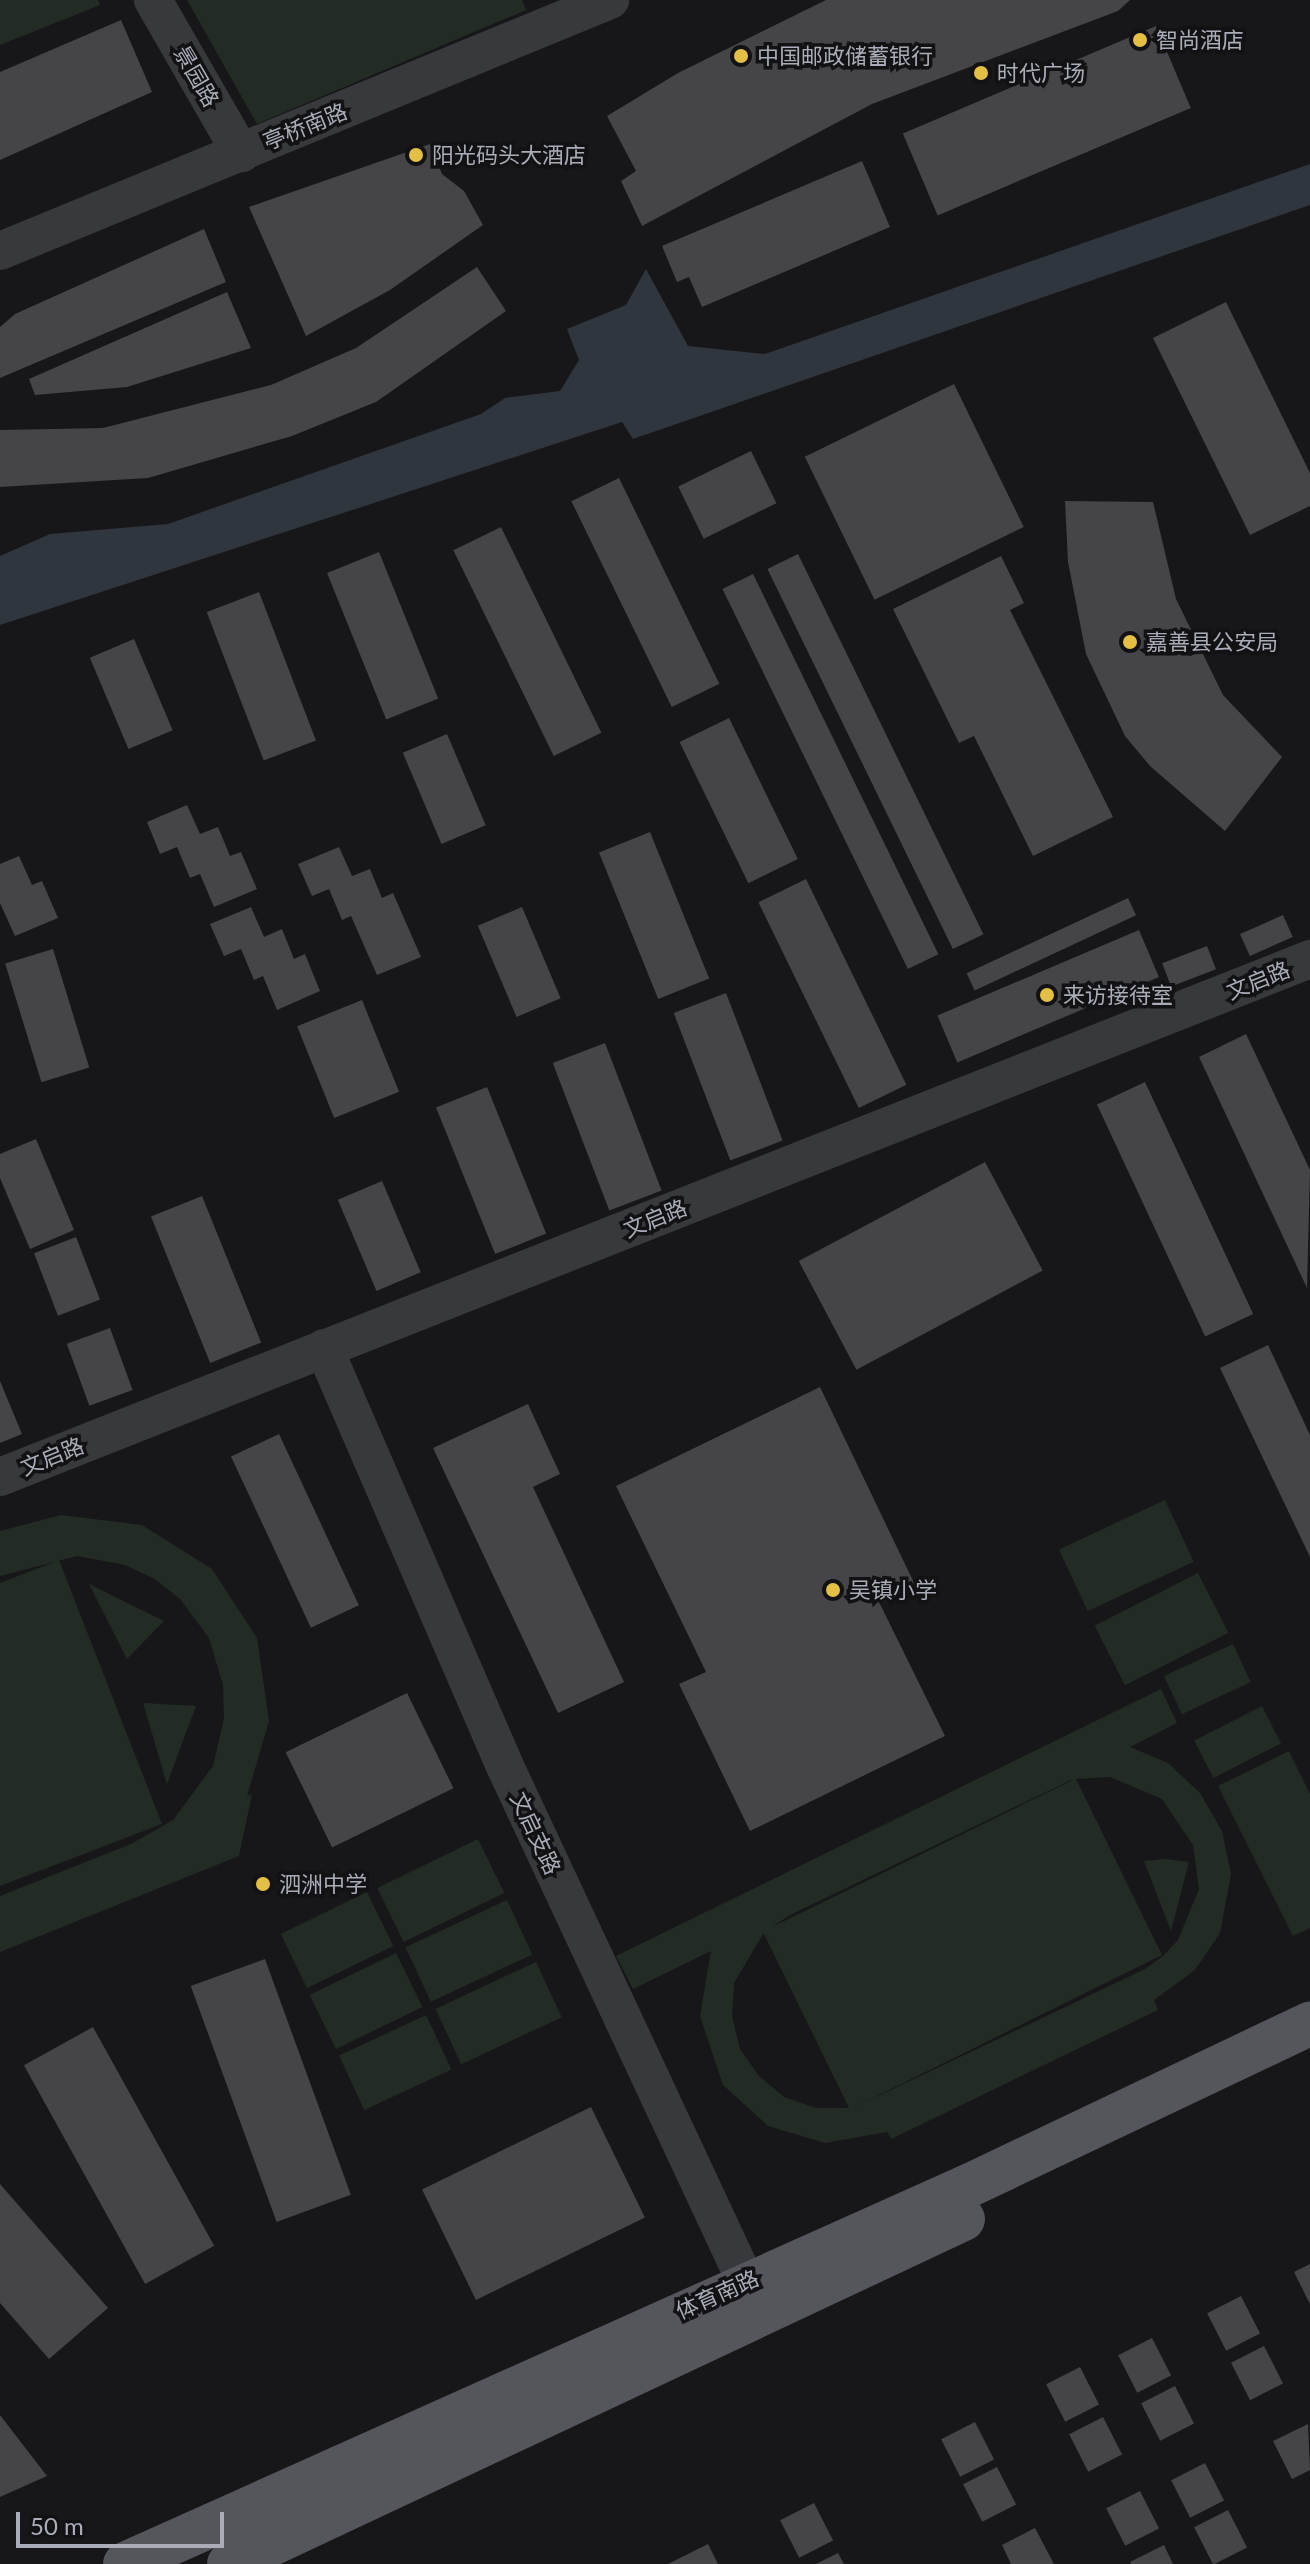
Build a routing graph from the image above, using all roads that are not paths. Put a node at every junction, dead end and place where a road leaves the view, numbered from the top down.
1 (153, 0) edge
2 (610, 0) edge
3 (241, 153) junction
4 (0, 251) edge
5 (1310, 959) edge
6 (324, 1348) junction
7 (0, 1477) edge
8 (1310, 2024) edge
9 (1310, 2058) edge
10 (756, 2296) junction
11 (125, 2564) edge
12 (229, 2564) edge

1 - 3 street, 景园路
2 - 3 street, 亭桥南路
3 - 4 street, 亭桥南路
5 - 6 street, 文启路
6 - 7 street, 文启路
6 - 10 street, 文启支路
8 - 10 main road, 体育南路
9 - 10 main road, 体育南路
10 - 11 main road, 体育南路
10 - 12 main road, 体育南路

